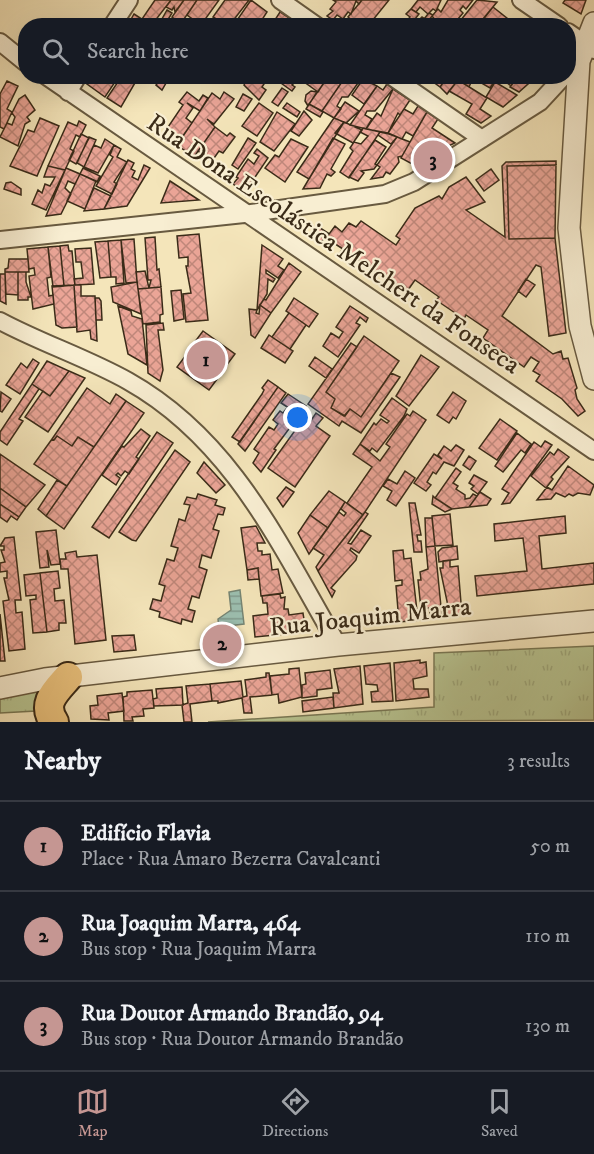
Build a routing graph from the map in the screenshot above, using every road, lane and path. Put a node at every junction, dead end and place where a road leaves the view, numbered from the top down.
1 (129, 0) edge
2 (280, 0) edge
3 (521, 0) edge
4 (117, 18) edge
5 (306, 18) edge
6 (547, 18) edge
7 (594, 23) edge
8 (0, 42) edge
9 (579, 52) edge
10 (18, 57) edge
11 (57, 84) edge
12 (73, 84) edge
13 (403, 84) edge
14 (557, 84) edge
15 (68, 92) junction
16 (482, 139) junction
17 (244, 214) junction
18 (0, 240) edge
19 (0, 321) edge
20 (594, 379) edge
21 (594, 451) edge
22 (594, 621) edge
23 (338, 645) junction
24 (0, 673) edge
25 (56, 678) junction
26 (0, 688) edge
27 (54, 722) edge

1 - 4 street
2 - 5 street
3 - 6 street
7 - 9 street
8 - 10 street
9 - 20 street
11 - 15 street, Rua Dona Escolástica Melchert da Fonseca
12 - 15 street
13 - 16 street
14 - 16 street
15 - 17 street, Rua Dona Escolástica Melchert da Fonseca
16 - 17 street
17 - 18 street
17 - 21 street, Rua Dona Escolástica Melchert da Fonseca
19 - 23 street
22 - 23 street, Rua Joaquim Marra
23 - 25 street, Rua Joaquim Marra
24 - 25 street, Rua Joaquim Marra
25 - 26 street, Rua Joaquim Marra
25 - 27 highway

